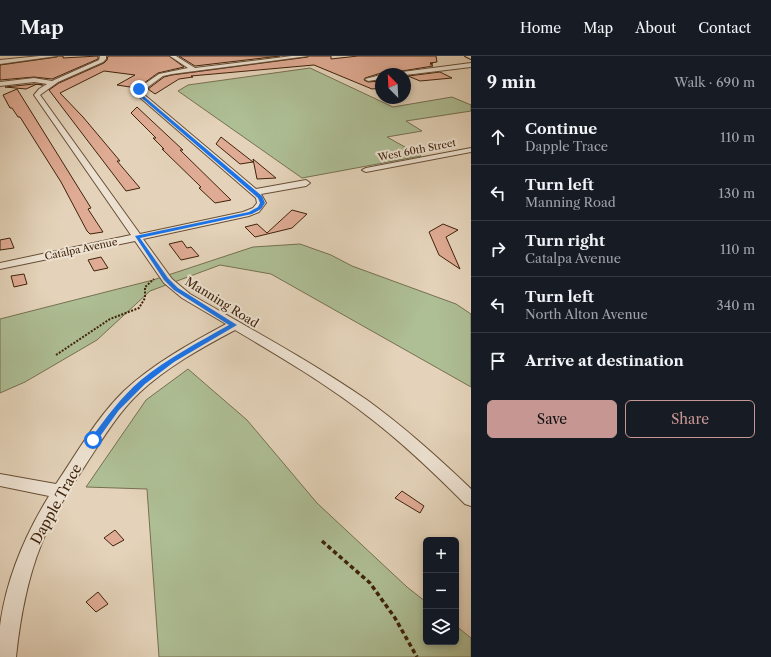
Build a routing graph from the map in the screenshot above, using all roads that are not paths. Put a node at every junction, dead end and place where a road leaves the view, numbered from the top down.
1 (54, 56) edge
2 (103, 56) edge
3 (173, 56) edge
4 (260, 56) edge
5 (305, 56) edge
6 (268, 60) junction
7 (0, 62) edge
8 (471, 65) edge
9 (193, 69) junction
10 (411, 73) edge
11 (375, 78) edge
12 (368, 79) dead end
13 (54, 82) junction
14 (0, 84) edge
15 (471, 150) edge
16 (366, 170) dead end
17 (306, 183) dead end
18 (255, 192) junction
19 (137, 237) junction
20 (0, 266) edge
21 (234, 325) junction
22 (0, 480) edge
23 (61, 492) junction
24 (471, 499) edge
25 (6, 657) edge

1 - 7 street
2 - 13 street, Manning Road
3 - 9 street
4 - 6 street
5 - 6 street
6 - 9 street
8 - 10 street
9 - 18 street
11 - 12 street
13 - 14 street
13 - 19 street, Manning Road
15 - 16 street, West 60th Street
17 - 18 street
18 - 19 street, Catalpa Avenue
19 - 20 street, Catalpa Avenue
19 - 21 street, Manning Road
21 - 23 street, Dapple Trace
21 - 24 street, Manning Road
22 - 23 street
23 - 25 street, Dapple Trace

